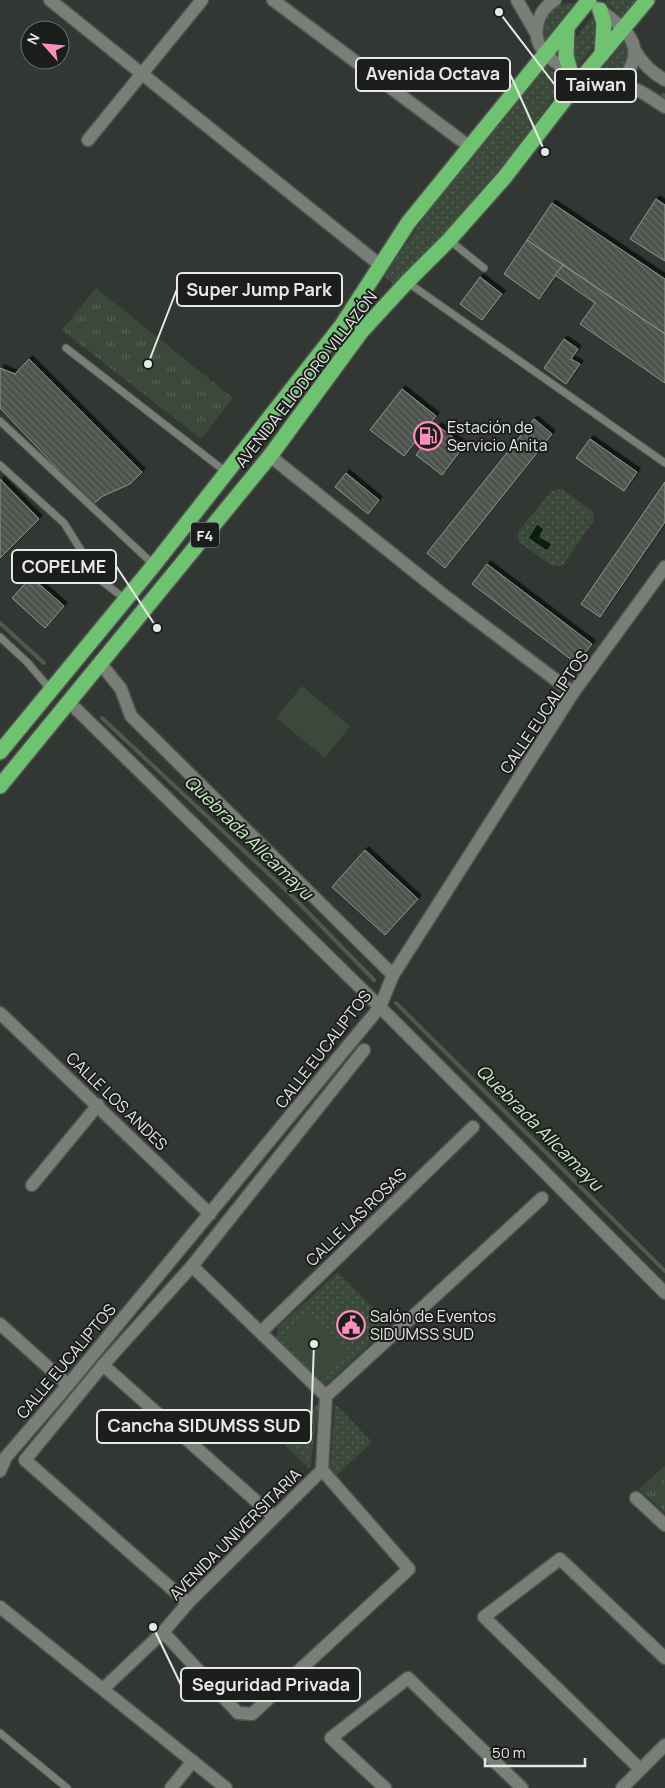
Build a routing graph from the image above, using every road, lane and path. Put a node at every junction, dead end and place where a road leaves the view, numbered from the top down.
1 (50, 0) edge
2 (202, 0) edge
3 (274, 0) edge
4 (517, 0) edge
5 (555, 0) edge
6 (646, 0) edge
7 (591, 2) edge
8 (567, 27) junction
9 (624, 28) junction
10 (536, 34) junction
11 (634, 51) junction
12 (545, 54) junction
13 (602, 54) junction
14 (142, 75) junction
15 (576, 77) junction
16 (665, 80) edge
17 (611, 86) junction
18 (665, 106) edge
19 (88, 140) dead end
20 (470, 147) junction
21 (448, 240) junction
22 (380, 265) junction
23 (484, 268) dead end
24 (407, 282) junction
25 (66, 348) dead end
26 (0, 421) edge
27 (270, 456) junction
28 (665, 463) edge
29 (0, 465) edge
30 (226, 473) junction
31 (154, 565) junction
32 (665, 567) edge
33 (125, 599) junction
34 (0, 637) edge
35 (101, 664) junction
36 (52, 690) junction
37 (573, 693) junction
38 (69, 702) junction
39 (0, 752) edge
40 (0, 786) edge
41 (394, 975) junction
42 (380, 1007) junction
43 (0, 1013) edge
44 (364, 1050) dead end
45 (98, 1105) junction
46 (473, 1127) dead end
47 (32, 1185) dead end
48 (542, 1198) dead end
49 (210, 1214) junction
50 (192, 1266) junction
51 (665, 1293) edge
52 (0, 1324) edge
53 (261, 1332) junction
54 (103, 1365) junction
55 (68, 1385) junction
56 (326, 1396) junction
57 (3, 1454) edge
58 (322, 1470) junction
59 (0, 1471) edge
60 (636, 1498) dead end
61 (274, 1517) junction
62 (665, 1525) edge
63 (188, 1603) junction
64 (0, 1607) edge
65 (163, 1632) junction
66 (665, 1658) edge
67 (103, 1689) junction
68 (0, 1734) edge
69 (665, 1745) edge
70 (193, 1761) junction
71 (640, 1769) junction
72 (66, 1788) edge
73 (171, 1788) edge
74 (226, 1788) edge
75 (385, 1788) edge
76 (522, 1788) edge
77 (622, 1788) edge

1 - 14 street
2 - 14 street
3 - 20 street
4 - 10 street
5 - 10 street
6 - 9 highway, AVENIDA ELIODORO VILLAZÓN / F4
7 - 8 highway, AVENIDA ELIODORO VILLAZÓN / F4
7 - 9 street
7 - 13 highway
8 - 12 highway, AVENIDA ELIODORO VILLAZÓN / F4
8 - 15 highway
9 - 11 street
9 - 13 highway, AVENIDA ELIODORO VILLAZÓN / F4
10 - 12 street
11 - 16 street
11 - 17 street
12 - 15 street
12 - 20 highway, AVENIDA ELIODORO VILLAZÓN / F4
13 - 15 highway, AVENIDA ELIODORO VILLAZÓN / F4
14 - 19 street
14 - 22 street
15 - 17 street
15 - 21 highway, AVENIDA ELIODORO VILLAZÓN / F4
17 - 18 street
20 - 22 highway, AVENIDA ELIODORO VILLAZÓN / F4
21 - 23 lane
21 - 24 highway, AVENIDA ELIODORO VILLAZÓN / F4
22 - 30 highway, AVENIDA ELIODORO VILLAZÓN / F4
24 - 27 highway, AVENIDA ELIODORO VILLAZÓN / F4
24 - 28 lane
25 - 30 lane
26 - 31 lane
27 - 35 highway, AVENIDA ELIODORO VILLAZÓN / F4
27 - 37 street
29 - 33 lane
30 - 31 highway, AVENIDA ELIODORO VILLAZÓN / F4
31 - 33 highway, AVENIDA ELIODORO VILLAZÓN / F4
32 - 37 street, CALLE EUCALIPTOS
33 - 36 highway, AVENIDA ELIODORO VILLAZÓN / F4
34 - 36 lane
35 - 38 highway, AVENIDA ELIODORO VILLAZÓN / F4
35 - 41 street
36 - 39 highway, AVENIDA ELIODORO VILLAZÓN / F4
37 - 41 street, CALLE EUCALIPTOS
38 - 40 highway, AVENIDA ELIODORO VILLAZÓN / F4
38 - 42 street
41 - 42 street, CALLE EUCALIPTOS
42 - 49 street, CALLE EUCALIPTOS
42 - 51 street
43 - 45 street, CALLE LOS ANDES
44 - 50 street, CALLE EUCALIPTOS
45 - 47 street
45 - 49 street, CALLE LOS ANDES
46 - 53 street, CALLE LAS ROSAS
48 - 56 street
49 - 55 street, CALLE EUCALIPTOS
50 - 53 street
50 - 54 street, CALLE EUCALIPTOS
52 - 55 street
53 - 56 street
54 - 61 street
54 - 63 street, CALLE EUCALIPTOS
55 - 57 street, CALLE EUCALIPTOS
56 - 58 street, AVENIDA UNIVERSITARIA
57 - 59 street, CALLE EUCALIPTOS
58 - 61 street, AVENIDA UNIVERSITARIA
58 - 65 street
60 - 62 street
61 - 63 street, AVENIDA UNIVERSITARIA
63 - 65 street, AVENIDA UNIVERSITARIA
64 - 67 street
65 - 67 street, AVENIDA UNIVERSITARIA
66 - 71 street
67 - 70 street
68 - 72 lane
69 - 71 street
70 - 73 street
70 - 74 street
71 - 77 street
75 - 76 street

